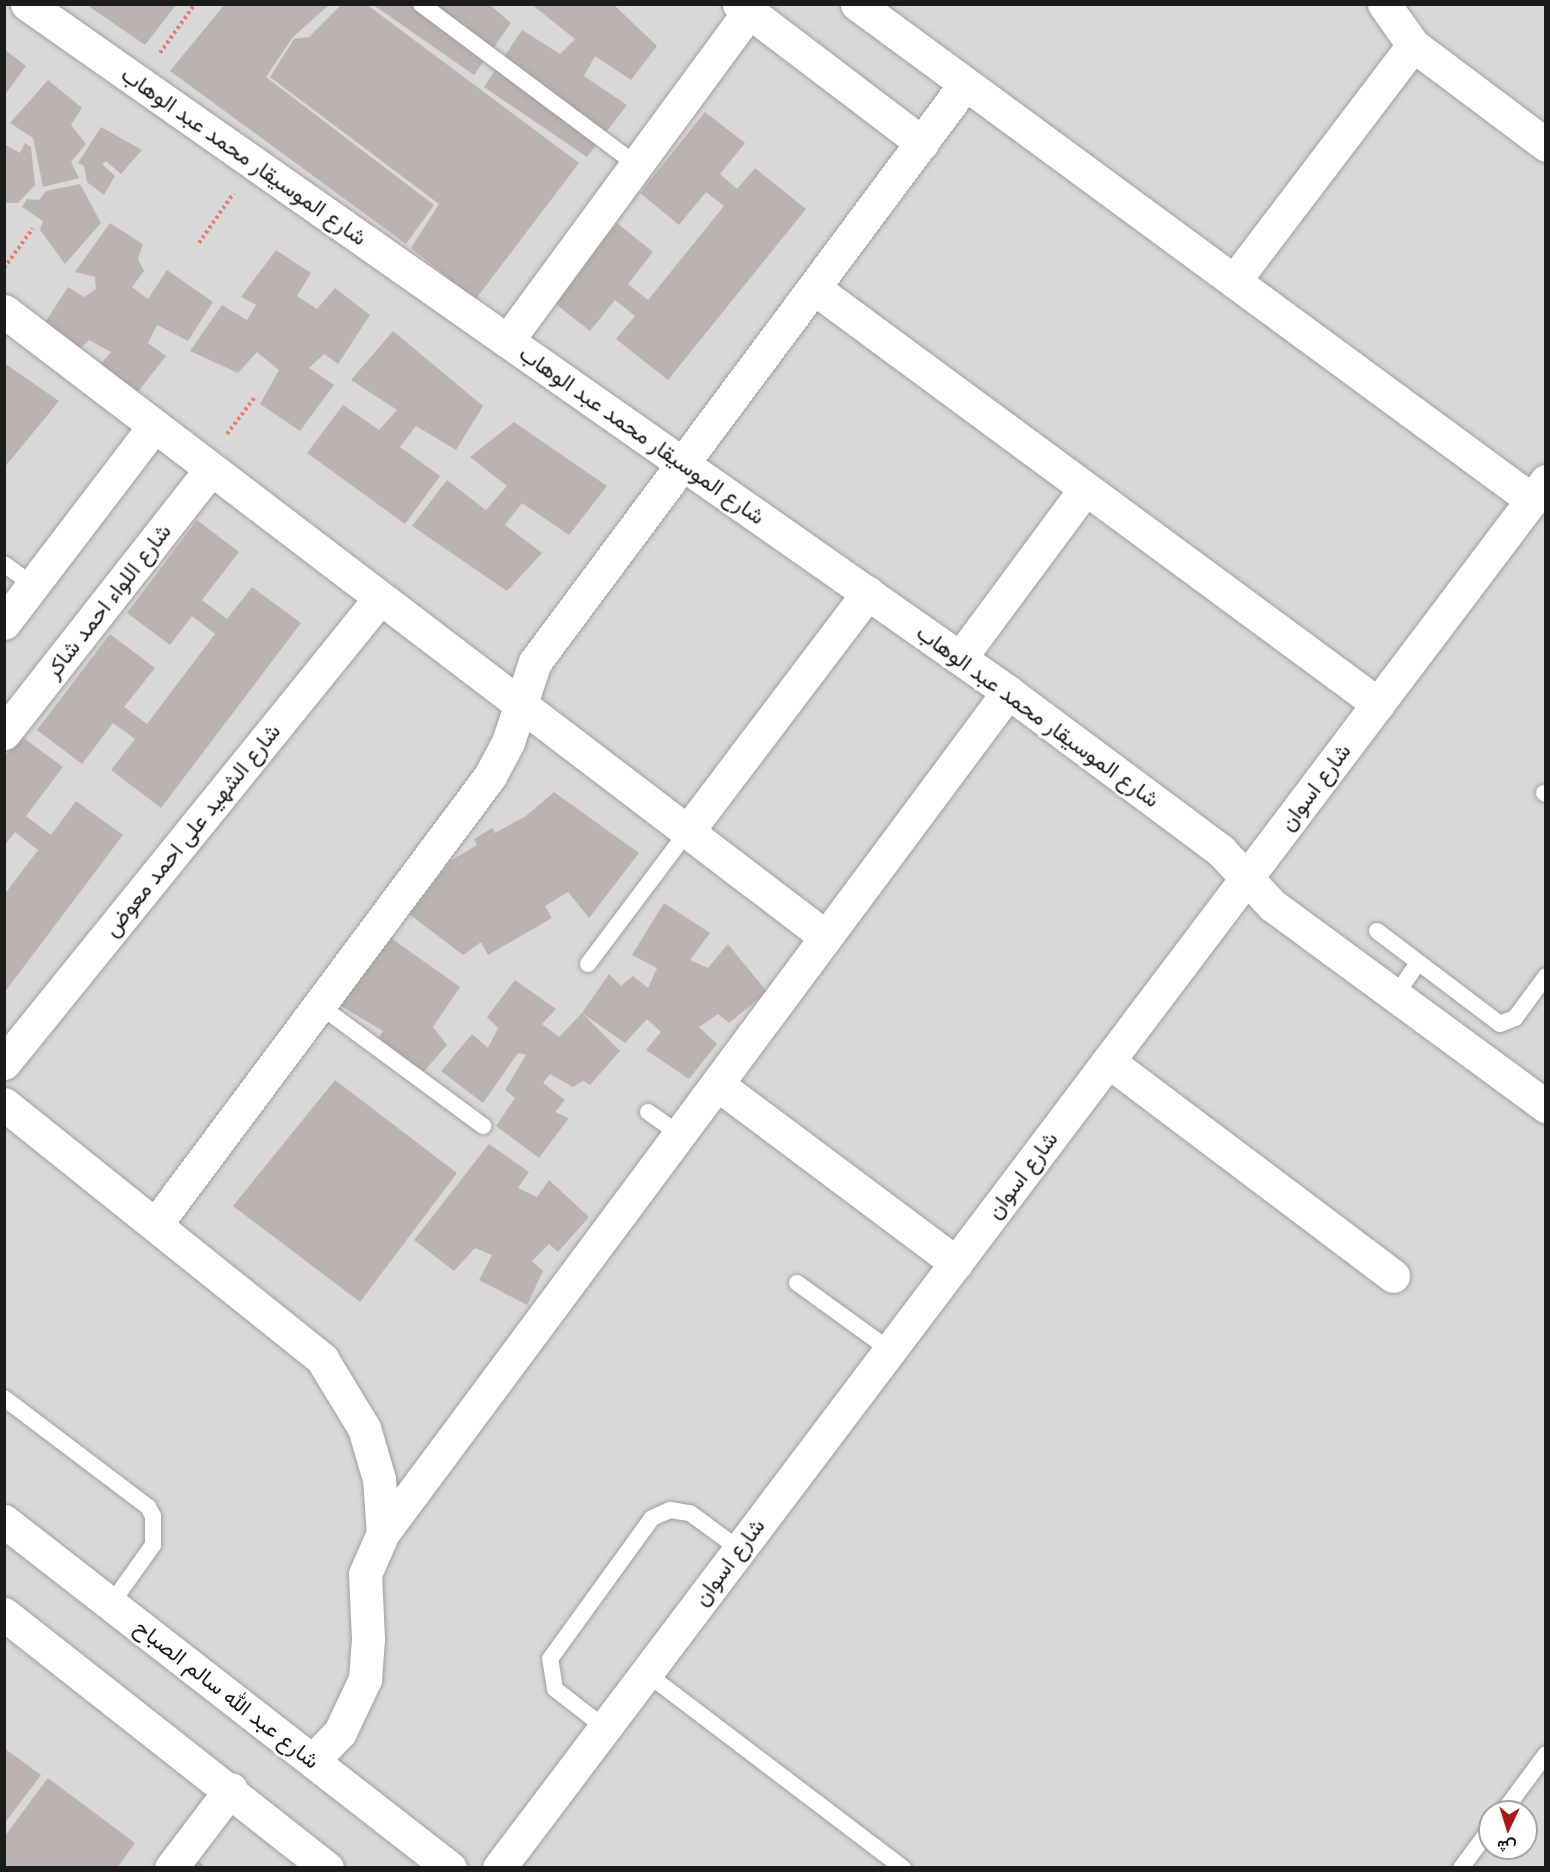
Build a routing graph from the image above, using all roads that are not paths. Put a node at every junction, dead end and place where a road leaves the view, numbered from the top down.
1 (27, 4) edge
2 (421, 4) edge
3 (857, 4) edge
4 (1384, 4) edge
5 (744, 8) edge
6 (1413, 45) junction
7 (965, 84) junction
8 (922, 143) junction
9 (1545, 145) edge
10 (637, 165) junction
11 (1234, 281) junction
12 (814, 288) junction
13 (4, 312) edge
14 (507, 341) junction
15 (154, 426) junction
16 (684, 465) junction
17 (208, 467) junction
18 (1085, 489) junction
19 (1539, 490) edge
20 (4, 564) edge
21 (33, 585) junction
22 (868, 594) junction
23 (380, 598) junction
24 (4, 623) edge
25 (960, 658) junction
26 (1008, 692) junction
27 (520, 704) junction
28 (1378, 704) junction
29 (4, 733) edge
30 (687, 832) junction
31 (1247, 878) junction
32 (1377, 931) dead end
33 (826, 937) junction
34 (1418, 963) junction
35 (588, 964) dead end
36 (1545, 976) edge
37 (1395, 996) junction
38 (319, 1005) junction
39 (1108, 1061) junction
40 (4, 1063) edge
41 (717, 1084) junction
42 (4, 1104) edge
43 (1545, 1106) edge
44 (648, 1112) dead end
45 (483, 1126) dead end
46 (679, 1134) junction
47 (156, 1224) junction
48 (956, 1263) junction
49 (1393, 1276) dead end
50 (797, 1283) dead end
51 (890, 1350) junction
52 (4, 1398) edge
53 (4, 1521) edge
54 (383, 1533) junction
55 (740, 1549) junction
56 (111, 1604) junction
57 (4, 1614) edge
58 (646, 1673) junction
59 (605, 1728) junction
60 (1545, 1754) edge
61 (313, 1760) junction
62 (231, 1789) junction
63 (1512, 1800) edge
64 (399, 1828) junction
65 (1478, 1845) edge
66 (171, 1868) edge
67 (327, 1868) edge
68 (419, 1868) edge
69 (450, 1868) edge
70 (499, 1868) edge
71 (903, 1868) edge
72 (1461, 1868) edge

1 - 14 street, شارع الموسيقار محمد عبد الوهاب
2 - 10 lane
3 - 7 street
4 - 6 street
5 - 8 street
5 - 10 street
6 - 9 street
6 - 11 street
7 - 8 street
7 - 11 street
8 - 12 street
10 - 14 street
11 - 19 street
12 - 16 street
12 - 18 street
13 - 15 street
14 - 16 street, شارع الموسيقار محمد عبد الوهاب
15 - 17 street
15 - 21 street
16 - 22 street, شارع الموسيقار محمد عبد الوهاب
16 - 27 street
17 - 23 street
17 - 29 street, شارع اللواء احمد شاكر
18 - 25 street
18 - 28 street
19 - 28 street, شارع اسوان
20 - 21 lane
21 - 24 street
22 - 25 street, شارع الموسيقار محمد عبد الوهاب
22 - 30 street
23 - 27 street
23 - 40 street, شارع الشهيد على احمد معوض
25 - 26 street, شارع الموسيقار محمد عبد الوهاب
26 - 31 street, شارع الموسيقار محمد عبد الوهاب
26 - 33 street
27 - 30 street
27 - 38 street
28 - 31 street, شارع اسوان
30 - 33 street
30 - 35 lane
31 - 37 street, شارع الموسيقار محمد عبد الوهاب
31 - 39 street, شارع اسوان
32 - 34 lane
33 - 41 street
34 - 36 lane
34 - 37 lane
37 - 43 street, شارع الموسيقار محمد عبد الوهاب
38 - 45 lane
38 - 47 street
39 - 48 street, شارع اسوان
39 - 49 street
41 - 46 street
41 - 48 street
42 - 47 street
44 - 46 lane
46 - 54 street
47 - 54 street
48 - 51 street, شارع اسوان
50 - 51 lane
51 - 55 street, شارع اسوان
52 - 56 lane
53 - 56 street, شارع عبد الله سالم الصباح
54 - 61 street
55 - 58 street, شارع اسوان
55 - 59 lane
56 - 61 street, شارع عبد الله سالم الصباح
57 - 62 street
58 - 59 street, شارع اسوان
58 - 71 lane
59 - 70 street, شارع اسوان
60 - 63 lane
61 - 64 street, شارع عبد الله سالم الصباح
62 - 66 street
62 - 67 street
64 - 68 street
64 - 69 street, شارع عبد الله سالم الصباح
65 - 72 lane

